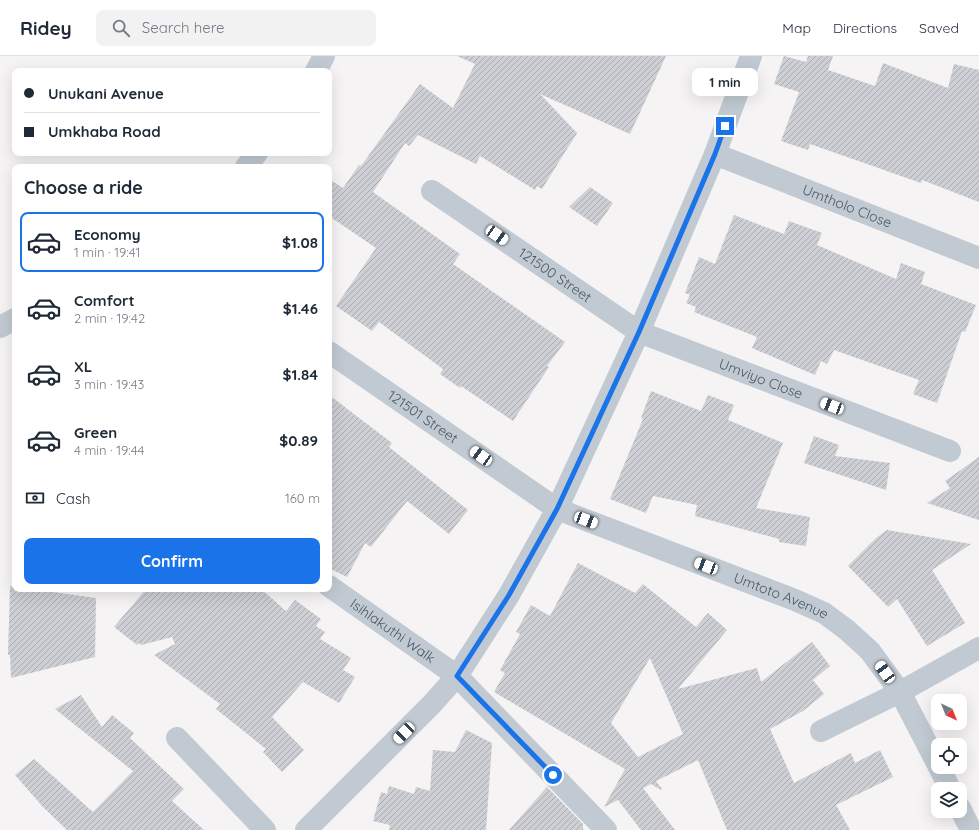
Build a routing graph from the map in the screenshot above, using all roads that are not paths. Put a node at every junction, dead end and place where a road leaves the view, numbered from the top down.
1 (324, 56) edge
2 (751, 56) edge
3 (318, 68) edge
4 (715, 154) junction
5 (255, 156) edge
6 (248, 164) edge
7 (432, 191) dead end
8 (979, 258) edge
9 (12, 321) edge
10 (0, 327) edge
11 (639, 332) junction
12 (332, 354) edge
13 (950, 451) dead end
14 (557, 509) junction
15 (332, 588) edge
16 (979, 648) edge
17 (457, 676) junction
18 (900, 692) junction
19 (821, 731) dead end
20 (177, 738) dead end
21 (931, 752) edge
22 (965, 818) edge
23 (265, 830) edge
24 (306, 830) edge
25 (606, 830) edge
26 (971, 830) edge

1 - 3 street
2 - 4 street
4 - 8 street, Umtholo Close
4 - 11 street
5 - 6 street
7 - 11 street, 121500 Street
9 - 10 street
11 - 13 street, Umviyo Close
11 - 14 street
12 - 14 street, 121501 Street
14 - 17 street
14 - 18 street, Umtoto Avenue
15 - 17 street, Isihlakuthi Walk
16 - 18 street
17 - 24 street
17 - 25 street, Isihlakuthi Walk
18 - 19 street
18 - 21 street, Umtoto Avenue
20 - 23 street
22 - 26 street

